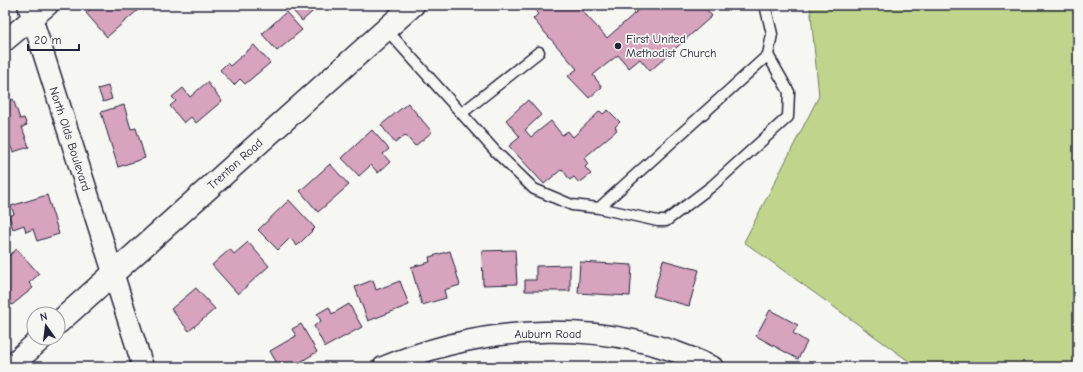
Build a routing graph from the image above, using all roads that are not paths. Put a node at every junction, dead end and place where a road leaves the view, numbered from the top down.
1 (48, 5) edge
2 (413, 5) edge
3 (766, 5) edge
4 (30, 11) edge
5 (386, 29) junction
6 (5, 41) edge
7 (539, 52) dead end
8 (768, 55) junction
9 (462, 113) junction
10 (599, 208) junction
11 (112, 272) junction
12 (66, 315) edge
13 (33, 346) edge
14 (10, 367) edge
15 (143, 367) edge
16 (382, 367) edge
17 (713, 367) edge

1 - 4 street
2 - 5 main road, Trenton Road
3 - 8 lane
4 - 6 street
4 - 11 street, North Olds Boulevard
5 - 9 lane
5 - 11 main road, Trenton Road
7 - 9 lane
8 - 10 lane
8 - 10 lane
9 - 10 lane
11 - 12 main road, Trenton Road
11 - 15 street, North Olds Boulevard
13 - 14 main road
16 - 17 street, Auburn Road

